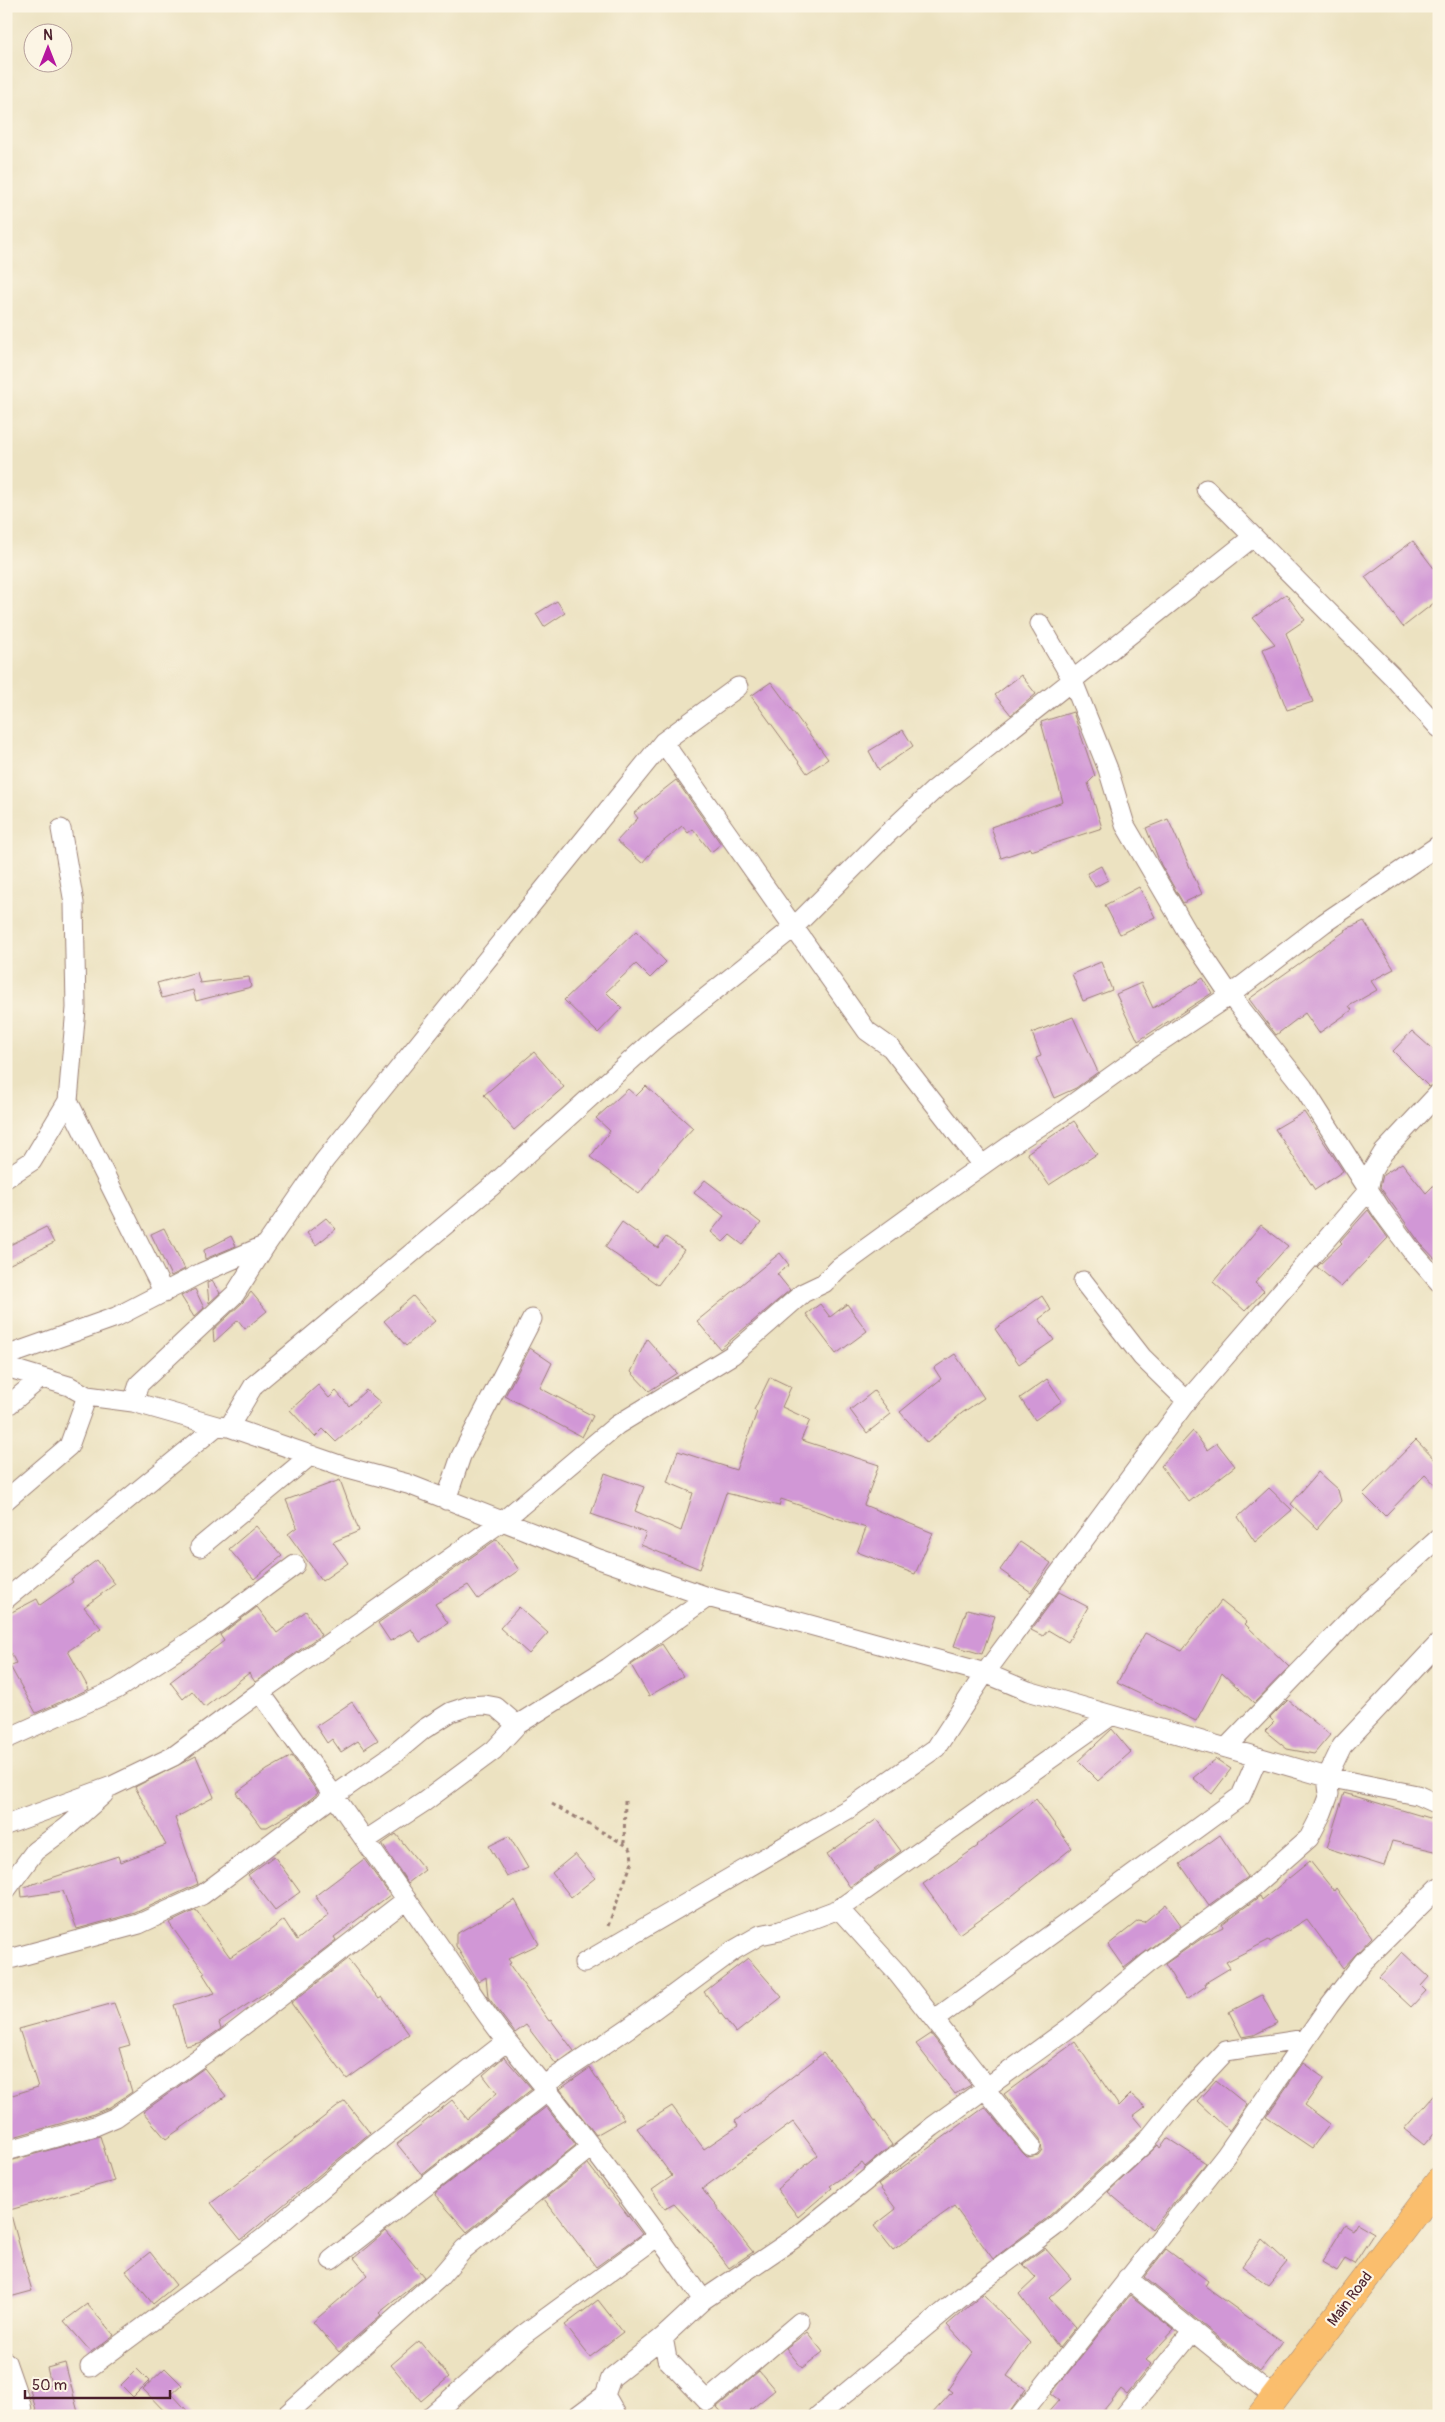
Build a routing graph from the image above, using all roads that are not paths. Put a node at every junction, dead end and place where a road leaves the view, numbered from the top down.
1 (1206, 489) dead end
2 (1253, 536) junction
3 (1040, 624) dead end
4 (1072, 679) junction
5 (738, 688) dead end
6 (1439, 728) edge
7 (663, 742) junction
8 (60, 829) dead end
9 (1439, 845) edge
10 (793, 928) junction
11 (1230, 996) junction
12 (1439, 1093) edge
13 (68, 1101) junction
14 (982, 1165) junction
15 (6, 1178) edge
16 (1368, 1191) junction
17 (266, 1245) junction
18 (1083, 1281) dead end
19 (1439, 1282) edge
20 (164, 1293) junction
21 (532, 1319) dead end
22 (6, 1356) edge
23 (6, 1367) edge
24 (41, 1378) junction
25 (87, 1396) junction
26 (1187, 1401) junction
27 (133, 1402) junction
28 (6, 1407) edge
29 (223, 1426) junction
30 (311, 1455) junction
31 (6, 1500) edge
32 (446, 1500) junction
33 (504, 1520) junction
34 (1439, 1538) edge
35 (200, 1547) dead end
36 (295, 1565) dead end
37 (708, 1597) junction
38 (6, 1599) edge
39 (1439, 1643) edge
40 (986, 1673) junction
41 (260, 1692) junction
42 (1112, 1716) junction
43 (517, 1725) junction
44 (6, 1739) edge
45 (1226, 1748) junction
46 (1258, 1757) junction
47 (1327, 1777) junction
48 (112, 1786) junction
49 (335, 1795) junction
50 (1439, 1805) edge
51 (6, 1825) edge
52 (366, 1840) junction
53 (1439, 1887) edge
54 (6, 1890) edge
55 (406, 1900) junction
56 (839, 1909) junction
57 (591, 1959) road end
58 (6, 1960) edge
59 (934, 2020) junction
60 (1306, 2039) junction
61 (507, 2040) junction
62 (546, 2088) junction
63 (986, 2088) junction
64 (1031, 2146) dead end
65 (591, 2147) junction
66 (6, 2151) edge
67 (1439, 2182) edge
68 (658, 2236) junction
69 (330, 2260) dead end
70 (1127, 2278) junction
71 (703, 2300) junction
72 (800, 2322) dead end
73 (1193, 2331) junction
74 (663, 2337) junction
75 (6, 2362) edge
76 (90, 2367) dead end
77 (605, 2395) junction
78 (1267, 2407) edge
79 (23, 2416) edge
80 (285, 2416) edge
81 (431, 2416) edge
82 (577, 2416) edge
83 (617, 2416) edge
84 (818, 2416) edge
85 (1020, 2416) edge
86 (1124, 2416) edge

1 - 2 street
2 - 4 street
2 - 6 street
3 - 4 street
4 - 10 street
4 - 11 street
5 - 7 street
7 - 10 street
7 - 17 street
8 - 13 street
9 - 11 street
10 - 14 street
10 - 29 street
11 - 14 street
11 - 16 street
12 - 16 street
13 - 15 street
13 - 20 street
14 - 33 street
16 - 19 street
16 - 26 street
17 - 20 street
17 - 27 street
18 - 26 street
20 - 22 street
21 - 32 street
23 - 24 street
24 - 25 street
24 - 28 street
25 - 27 street
25 - 31 street
26 - 40 street
27 - 29 street
29 - 30 street
29 - 38 street
30 - 32 street
30 - 35 street
32 - 33 street
33 - 37 street
33 - 41 street
34 - 45 street
36 - 44 street
37 - 40 street
37 - 43 street
39 - 47 street
40 - 42 street
40 - 57 street
41 - 48 street
41 - 49 street
42 - 45 street
42 - 56 street
43 - 49 street
43 - 52 street
45 - 46 street
46 - 47 street
46 - 59 street
47 - 50 street
47 - 63 street
48 - 51 street
48 - 54 street
49 - 52 street
49 - 58 street
52 - 55 street
53 - 60 street
55 - 61 street
55 - 66 street
56 - 59 street
56 - 62 street
59 - 63 street
60 - 70 street
60 - 84 street
61 - 62 street
61 - 76 street
62 - 65 street
62 - 69 street
63 - 64 street
63 - 71 street
65 - 68 street
65 - 80 street
67 - 78 main road, Main Road
68 - 71 street
68 - 81 street
70 - 73 street
70 - 85 street
71 - 74 street
72 - 74 street
73 - 78 street
73 - 86 street
74 - 77 street
75 - 79 street
77 - 82 street
77 - 83 street

